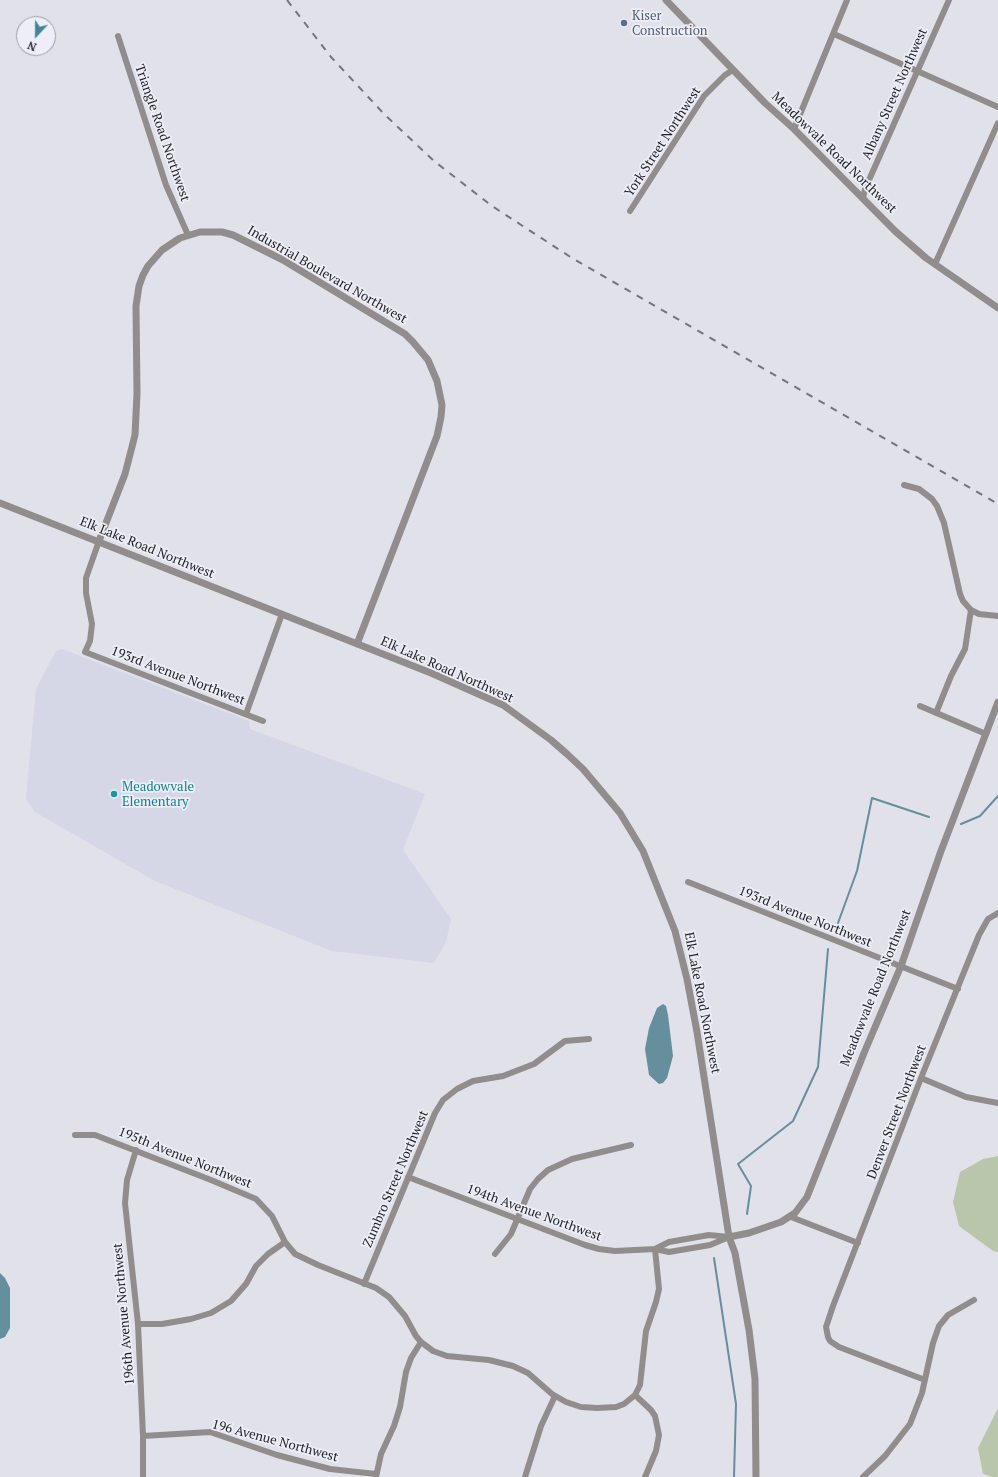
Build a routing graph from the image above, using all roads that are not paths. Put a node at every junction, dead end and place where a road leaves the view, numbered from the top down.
1 (666, 0) edge
2 (847, 0) edge
3 (950, 0) edge
4 (834, 34) junction
5 (118, 36) dead end
6 (733, 70) junction
7 (918, 71) junction
8 (998, 107) edge
9 (998, 123) edge
10 (794, 129) junction
11 (863, 198) junction
12 (630, 211) dead end
13 (188, 236) junction
14 (935, 264) junction
15 (998, 308) edge
16 (904, 485) dead end
17 (0, 503) edge
18 (99, 541) junction
19 (971, 610) junction
20 (282, 614) junction
21 (998, 616) edge
22 (357, 644) junction
23 (998, 702) edge
24 (920, 706) dead end
25 (936, 713) junction
26 (246, 714) junction
27 (263, 721) dead end
28 (986, 734) junction
29 (688, 882) dead end
30 (998, 913) edge
31 (901, 966) junction
32 (958, 988) junction
33 (589, 1039) dead end
34 (921, 1078) junction
35 (998, 1103) edge
36 (75, 1135) dead end
37 (632, 1145) dead end
38 (136, 1150) junction
39 (408, 1177) junction
40 (791, 1216) junction
41 (518, 1219) junction
42 (729, 1237) junction
43 (285, 1242) junction
44 (858, 1243) junction
45 (655, 1248) junction
46 (495, 1254) dead end
47 (364, 1284) junction
48 (974, 1300) dead end
49 (138, 1324) junction
50 (421, 1342) junction
51 (925, 1380) junction
52 (635, 1395) junction
53 (555, 1396) junction
54 (143, 1436) junction
55 (376, 1475) edge
56 (143, 1477) edge
57 (525, 1477) edge
58 (645, 1477) edge
59 (756, 1477) edge
60 (863, 1477) edge

1 - 6 street, Meadowvale Road Northwest
2 - 4 street
3 - 7 street, Albany Street Northwest
4 - 7 street
4 - 10 street
5 - 13 street, Triangle Road Northwest
6 - 10 street, Meadowvale Road Northwest
6 - 12 street, York Street Northwest
7 - 8 street
7 - 11 street, Albany Street Northwest
9 - 14 street
10 - 11 street, Meadowvale Road Northwest
11 - 14 street, Meadowvale Road Northwest
13 - 18 street, Industrial Boulevard Northwest
13 - 22 street, Industrial Boulevard Northwest
14 - 15 street, Meadowvale Road Northwest
16 - 19 street
17 - 18 street, Elk Lake Road Northwest
18 - 20 street, Elk Lake Road Northwest
18 - 26 street, 193rd Avenue Northwest
19 - 21 street
19 - 25 street
20 - 22 street, Elk Lake Road Northwest
20 - 26 street
22 - 42 street, Elk Lake Road Northwest
23 - 28 street, Meadowvale Road Northwest
24 - 25 street
25 - 28 street
26 - 27 street, 193rd Avenue Northwest
28 - 31 street, Meadowvale Road Northwest
29 - 31 street, 193rd Avenue Northwest
30 - 32 street, Denver Street Northwest
31 - 32 street, 193rd Avenue Northwest
31 - 40 street, Meadowvale Road Northwest
32 - 34 street, Denver Street Northwest
33 - 39 street, Zumbro Street Northwest
34 - 35 street
34 - 44 street, Denver Street Northwest
36 - 38 street, 195th Avenue Northwest
37 - 41 street
38 - 43 street, 195th Avenue Northwest
38 - 49 street, 196th Avenue Northwest
39 - 41 street, 194th Avenue Northwest
39 - 47 street, Zumbro Street Northwest
40 - 42 street, Meadowvale Road Northwest
40 - 44 street
41 - 45 street, 194th Avenue Northwest
41 - 46 street
42 - 45 street, 194th Avenue Northwest
42 - 45 street, 194th Avenue Northwest
42 - 59 street, Elk Lake Road Northwest
43 - 47 street, 195th Avenue Northwest
43 - 49 street
44 - 51 street
45 - 52 street
47 - 50 street, 195th Avenue Northwest
48 - 51 street
49 - 54 street, 196th Avenue Northwest
50 - 53 street, 195th Avenue Northwest
50 - 55 street
51 - 60 street
52 - 53 street, 195th Avenue Northwest
52 - 58 street
53 - 57 street
54 - 55 street, 196 Avenue Northwest
54 - 56 street, 196th Avenue Northwest

